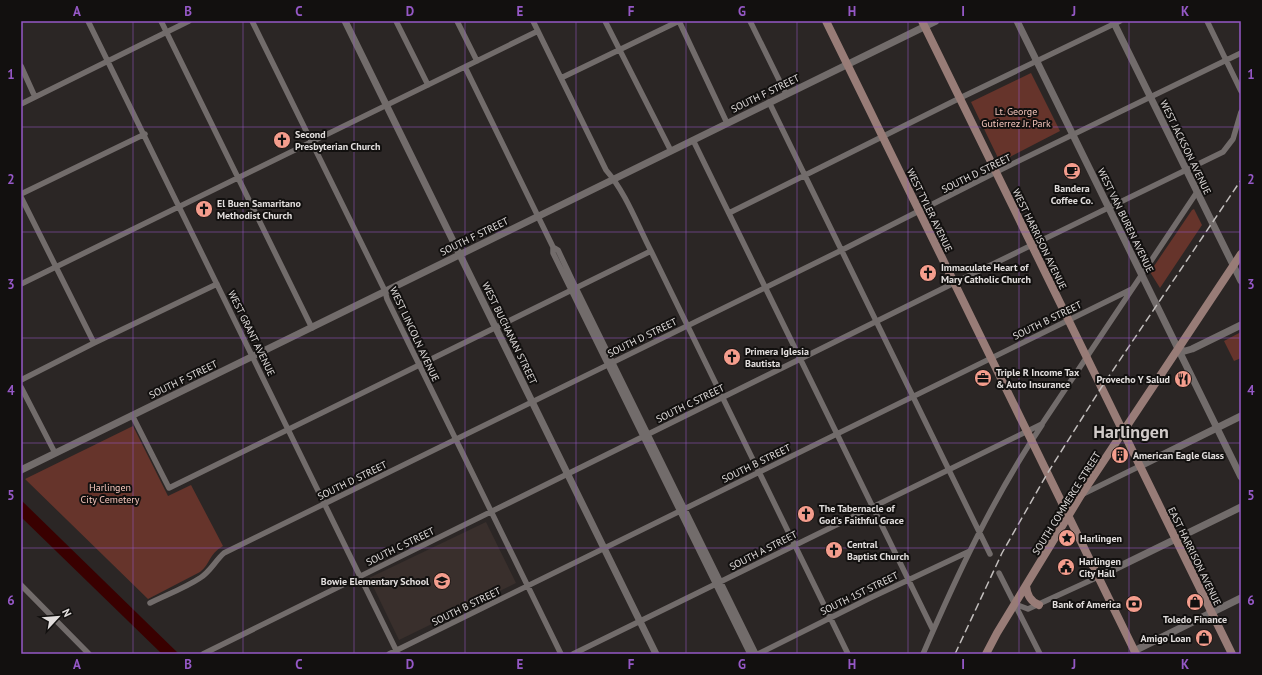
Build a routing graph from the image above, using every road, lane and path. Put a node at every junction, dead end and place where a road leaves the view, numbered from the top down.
1 (88, 21) edge
2 (161, 21) edge
3 (189, 21) edge
4 (252, 21) edge
5 (345, 21) edge
6 (396, 21) edge
7 (457, 21) edge
8 (533, 21) edge
9 (605, 21) edge
10 (679, 21) edge
11 (750, 21) edge
12 (826, 21) edge
13 (936, 21) edge
14 (1017, 21) edge
15 (1207, 21) edge
16 (1116, 22) edge
17 (923, 24) edge
18 (538, 31) junction
19 (166, 32) junction
20 (620, 50) junction
21 (1241, 54) edge
22 (108, 61) junction
23 (477, 61) junction
24 (1036, 61) junction
25 (1227, 61) junction
26 (847, 65) junction
27 (21, 66) edge
28 (465, 67) junction
29 (562, 78) junction
30 (428, 85) junction
31 (1241, 91) edge
32 (786, 94) junction
33 (36, 97) junction
34 (1150, 97) junction
35 (960, 98) junction
36 (769, 102) junction
37 (21, 104) edge
38 (386, 106) junction
39 (1241, 112) edge
40 (728, 123) junction
41 (145, 134) junction
42 (1073, 136) junction
43 (882, 137) junction
44 (693, 140) junction
45 (312, 142) junction
46 (671, 151) junction
47 (1187, 170) junction
48 (996, 172) junction
49 (804, 175) junction
50 (238, 178) junction
51 (614, 179) junction
52 (1197, 192) junction
53 (21, 196) edge
54 (180, 207) junction
55 (1109, 208) junction
56 (919, 211) junction
57 (729, 213) junction
58 (538, 217) junction
59 (1032, 245) junction
60 (842, 250) junction
61 (650, 251) junction
62 (460, 254) junction
63 (1241, 254) edge
64 (1233, 265) junction
65 (56, 267) junction
66 (1142, 275) junction
67 (1241, 281) edge
68 (954, 283) junction
69 (21, 284) edge
70 (217, 284) junction
71 (765, 287) junction
72 (573, 289) junction
73 (1132, 289) junction
74 (385, 291) junction
75 (1068, 320) junction
76 (877, 321) junction
77 (686, 325) junction
78 (1241, 325) edge
79 (495, 327) junction
80 (312, 328) junction
81 (94, 343) junction
82 (1178, 349) junction
83 (252, 356) junction
84 (991, 358) junction
85 (1087, 358) junction
86 (800, 359) junction
87 (610, 363) junction
88 (418, 365) junction
89 (21, 380) edge
90 (21, 387) edge
91 (913, 396) junction
92 (722, 398) junction
93 (532, 402) junction
94 (132, 416) junction
95 (1241, 416) edge
96 (1042, 424) junction
97 (1217, 427) junction
98 (288, 429) junction
99 (1027, 431) junction
100 (1123, 432) junction
101 (836, 434) junction
102 (646, 436) junction
103 (456, 440) junction
104 (1031, 441) junction
105 (55, 453) junction
106 (1140, 466) junction
107 (949, 469) junction
108 (21, 470) edge
109 (758, 472) junction
110 (567, 473) junction
111 (1241, 477) edge
112 (1081, 495) junction
113 (324, 504) junction
114 (873, 507) junction
115 (1241, 507) edge
116 (682, 510) junction
117 (491, 511) junction
118 (1068, 516) junction
119 (979, 532) junction
120 (1175, 539) junction
121 (794, 545) junction
122 (604, 548) junction
123 (970, 550) junction
124 (990, 554) dead end
125 (999, 573) dead end
126 (359, 577) junction
127 (1098, 577) junction
128 (908, 580) junction
129 (718, 583) junction
130 (21, 585) edge
131 (527, 586) junction
132 (1026, 586) junction
133 (1241, 598) edge
134 (150, 603) dead end
135 (1015, 604) junction
136 (1038, 605) junction
137 (1212, 613) junction
138 (830, 618) junction
139 (640, 621) junction
140 (933, 630) junction
141 (397, 652) edge
142 (85, 653) edge
143 (1133, 653) edge
144 (203, 654) edge
145 (389, 654) edge
146 (561, 654) edge
147 (573, 654) edge
148 (656, 654) edge
149 (750, 654) edge
150 (757, 654) edge
151 (848, 654) edge
152 (923, 654) edge
153 (986, 654) edge
154 (1040, 654) edge
155 (1232, 654) edge

1 - 22 street, WEST GRANT AVENUE
2 - 19 street
3 - 19 street
4 - 45 street, WEST LINCOLN AVENUE
5 - 38 street, WEST BUCHANAN STREET
6 - 30 street
7 - 23 street
8 - 18 street
9 - 20 street
10 - 20 street
10 - 40 street
11 - 32 street
12 - 26 main road, WEST TYLER AVENUE
13 - 17 street, SOUTH F STREET
14 - 24 street, WEST VAN BUREN AVENUE
15 - 25 street
16 - 24 street
16 - 34 street, WEST JACKSON AVENUE
17 - 26 street, SOUTH F STREET
17 - 35 main road, WEST HARRISON AVENUE
18 - 23 street
18 - 29 street
19 - 22 street
19 - 50 street
20 - 29 street
20 - 46 street
21 - 25 street, SOUTH D STREET
22 - 33 street
22 - 41 street, WEST GRANT AVENUE
23 - 28 street
24 - 35 street
24 - 42 street, WEST VAN BUREN AVENUE
25 - 31 street
25 - 34 street, SOUTH D STREET
26 - 32 street, SOUTH F STREET
26 - 43 main road, WEST TYLER AVENUE
27 - 33 street
28 - 30 street
28 - 58 street
29 - 51 street
30 - 38 street
32 - 36 street, SOUTH F STREET
33 - 37 street
34 - 42 street, SOUTH D STREET
34 - 47 street, WEST JACKSON AVENUE
35 - 43 street
35 - 48 main road, WEST HARRISON AVENUE
36 - 40 street, SOUTH F STREET
36 - 49 street
38 - 45 street
38 - 62 street, WEST BUCHANAN STREET
39 - 47 street, SOUTH C STREET
40 - 44 street, SOUTH F STREET
41 - 53 street
41 - 54 street, WEST GRANT AVENUE
42 - 48 street, SOUTH D STREET
42 - 55 street, WEST VAN BUREN AVENUE
43 - 49 street
43 - 56 main road, WEST TYLER AVENUE
44 - 46 street, SOUTH F STREET
44 - 57 street
45 - 50 street
45 - 74 street, WEST LINCOLN AVENUE
46 - 51 street, SOUTH F STREET
47 - 52 street, WEST JACKSON AVENUE
47 - 55 street, SOUTH C STREET
48 - 56 street, SOUTH D STREET
48 - 59 main road, WEST HARRISON AVENUE
49 - 57 street
49 - 60 street
50 - 54 street
50 - 80 street
51 - 58 street, SOUTH F STREET
51 - 61 street
52 - 64 street, WEST JACKSON AVENUE
52 - 66 street
53 - 65 street
54 - 65 street
54 - 70 street, WEST GRANT AVENUE
55 - 59 street, SOUTH C STREET
55 - 66 street, WEST VAN BUREN AVENUE
56 - 60 street, SOUTH D STREET
56 - 68 main road, WEST TYLER AVENUE
57 - 71 street
58 - 62 street, SOUTH F STREET
58 - 72 street
59 - 68 street, SOUTH C STREET
59 - 75 main road, WEST HARRISON AVENUE
60 - 71 street, SOUTH D STREET
60 - 76 street
61 - 72 street
61 - 77 street
62 - 74 street, SOUTH F STREET
62 - 79 street, WEST BUCHANAN STREET
63 - 64 main road, SOUTH COMMERCE STREET
64 - 67 street, WEST JACKSON AVENUE
64 - 82 main road, SOUTH COMMERCE STREET
65 - 69 street
65 - 81 street
66 - 73 street
66 - 82 street, WEST VAN BUREN AVENUE
68 - 76 street, SOUTH C STREET
68 - 84 main road, WEST TYLER AVENUE
70 - 81 street
70 - 83 street, WEST GRANT AVENUE
71 - 77 street, SOUTH D STREET
71 - 86 street
72 - 79 street
72 - 87 street
73 - 75 street, SOUTH B STREET
73 - 85 street
74 - 80 street, SOUTH F STREET
74 - 88 street, WEST LINCOLN AVENUE
75 - 84 street, SOUTH B STREET
75 - 85 main road, WEST HARRISON AVENUE
76 - 86 street, SOUTH C STREET
76 - 91 street
77 - 87 street, SOUTH D STREET
77 - 92 street
78 - 82 street
79 - 88 street
79 - 93 street, WEST BUCHANAN STREET
80 - 83 street, SOUTH F STREET
81 - 89 street
82 - 97 street, WEST VAN BUREN AVENUE
82 - 100 main road, SOUTH COMMERCE STREET
83 - 94 street, SOUTH F STREET
83 - 98 street, WEST GRANT AVENUE
84 - 91 street, SOUTH B STREET
84 - 99 main road, WEST TYLER AVENUE
85 - 96 street
85 - 100 main road, WEST HARRISON AVENUE
86 - 92 street, SOUTH C STREET
86 - 101 street
87 - 93 street, SOUTH D STREET
87 - 102 street
88 - 98 street
88 - 103 street, WEST LINCOLN AVENUE
90 - 105 street
91 - 101 street, SOUTH B STREET
91 - 107 street
92 - 102 street, SOUTH C STREET
92 - 109 street
93 - 103 street, SOUTH D STREET
93 - 110 street, WEST BUCHANAN STREET
94 - 98 street
94 - 105 street, SOUTH F STREET
95 - 97 street
96 - 99 street, SOUTH A STREET
96 - 104 street
97 - 106 street
97 - 111 street, WEST VAN BUREN AVENUE
98 - 113 street, WEST GRANT AVENUE
99 - 104 main road, WEST TYLER AVENUE
99 - 107 street, SOUTH A STREET
100 - 106 main road, WEST HARRISON AVENUE
100 - 112 main road, SOUTH COMMERCE STREET
101 - 109 street, SOUTH B STREET
101 - 114 street
102 - 110 street, SOUTH C STREET
102 - 116 street
103 - 113 street, SOUTH D STREET
103 - 117 street, WEST LINCOLN AVENUE
104 - 118 main road, WEST TYLER AVENUE
104 - 119 street
105 - 108 street, SOUTH F STREET
106 - 112 street
106 - 120 main road, EAST HARRISON AVENUE
107 - 114 street, SOUTH A STREET
107 - 119 street
109 - 116 street, SOUTH B STREET
109 - 121 street
110 - 117 street, SOUTH C STREET
110 - 122 street, WEST BUCHANAN STREET
112 - 118 main road, SOUTH COMMERCE STREET
113 - 126 street, WEST GRANT AVENUE
113 - 134 street, SOUTH D STREET
114 - 121 street, SOUTH A STREET
114 - 128 street
115 - 120 street
116 - 122 street, SOUTH B STREET
116 - 129 street
117 - 126 street, SOUTH C STREET
117 - 131 street, WEST LINCOLN AVENUE
118 - 127 main road, WEST TYLER AVENUE
118 - 132 main road, SOUTH COMMERCE STREET
119 - 123 street
119 - 124 street
120 - 127 street
120 - 137 main road, EAST HARRISON AVENUE
121 - 129 street, SOUTH A STREET
121 - 138 street
122 - 131 street, SOUTH B STREET
122 - 139 street, WEST BUCHANAN STREET
123 - 128 street, SOUTH 1ST STREET
123 - 140 street
125 - 135 street
126 - 141 street, WEST GRANT AVENUE
126 - 144 street, SOUTH C STREET
127 - 136 street
127 - 143 main road, WEST TYLER AVENUE
128 - 138 street, SOUTH 1ST STREET
128 - 140 street
129 - 139 street, SOUTH A STREET
129 - 149 street
129 - 150 street
130 - 142 street
131 - 141 street, SOUTH B STREET
131 - 146 street, WEST LINCOLN AVENUE
132 - 135 main road, SOUTH COMMERCE STREET
132 - 136 main road
133 - 137 street
135 - 136 street
135 - 153 main road, SOUTH COMMERCE STREET
135 - 154 street
137 - 143 street
137 - 155 main road, EAST HARRISON AVENUE
138 - 150 street, SOUTH 1ST STREET
138 - 151 street
139 - 147 street, SOUTH A STREET
139 - 148 street, WEST BUCHANAN STREET
140 - 152 street
141 - 145 street, SOUTH B STREET

